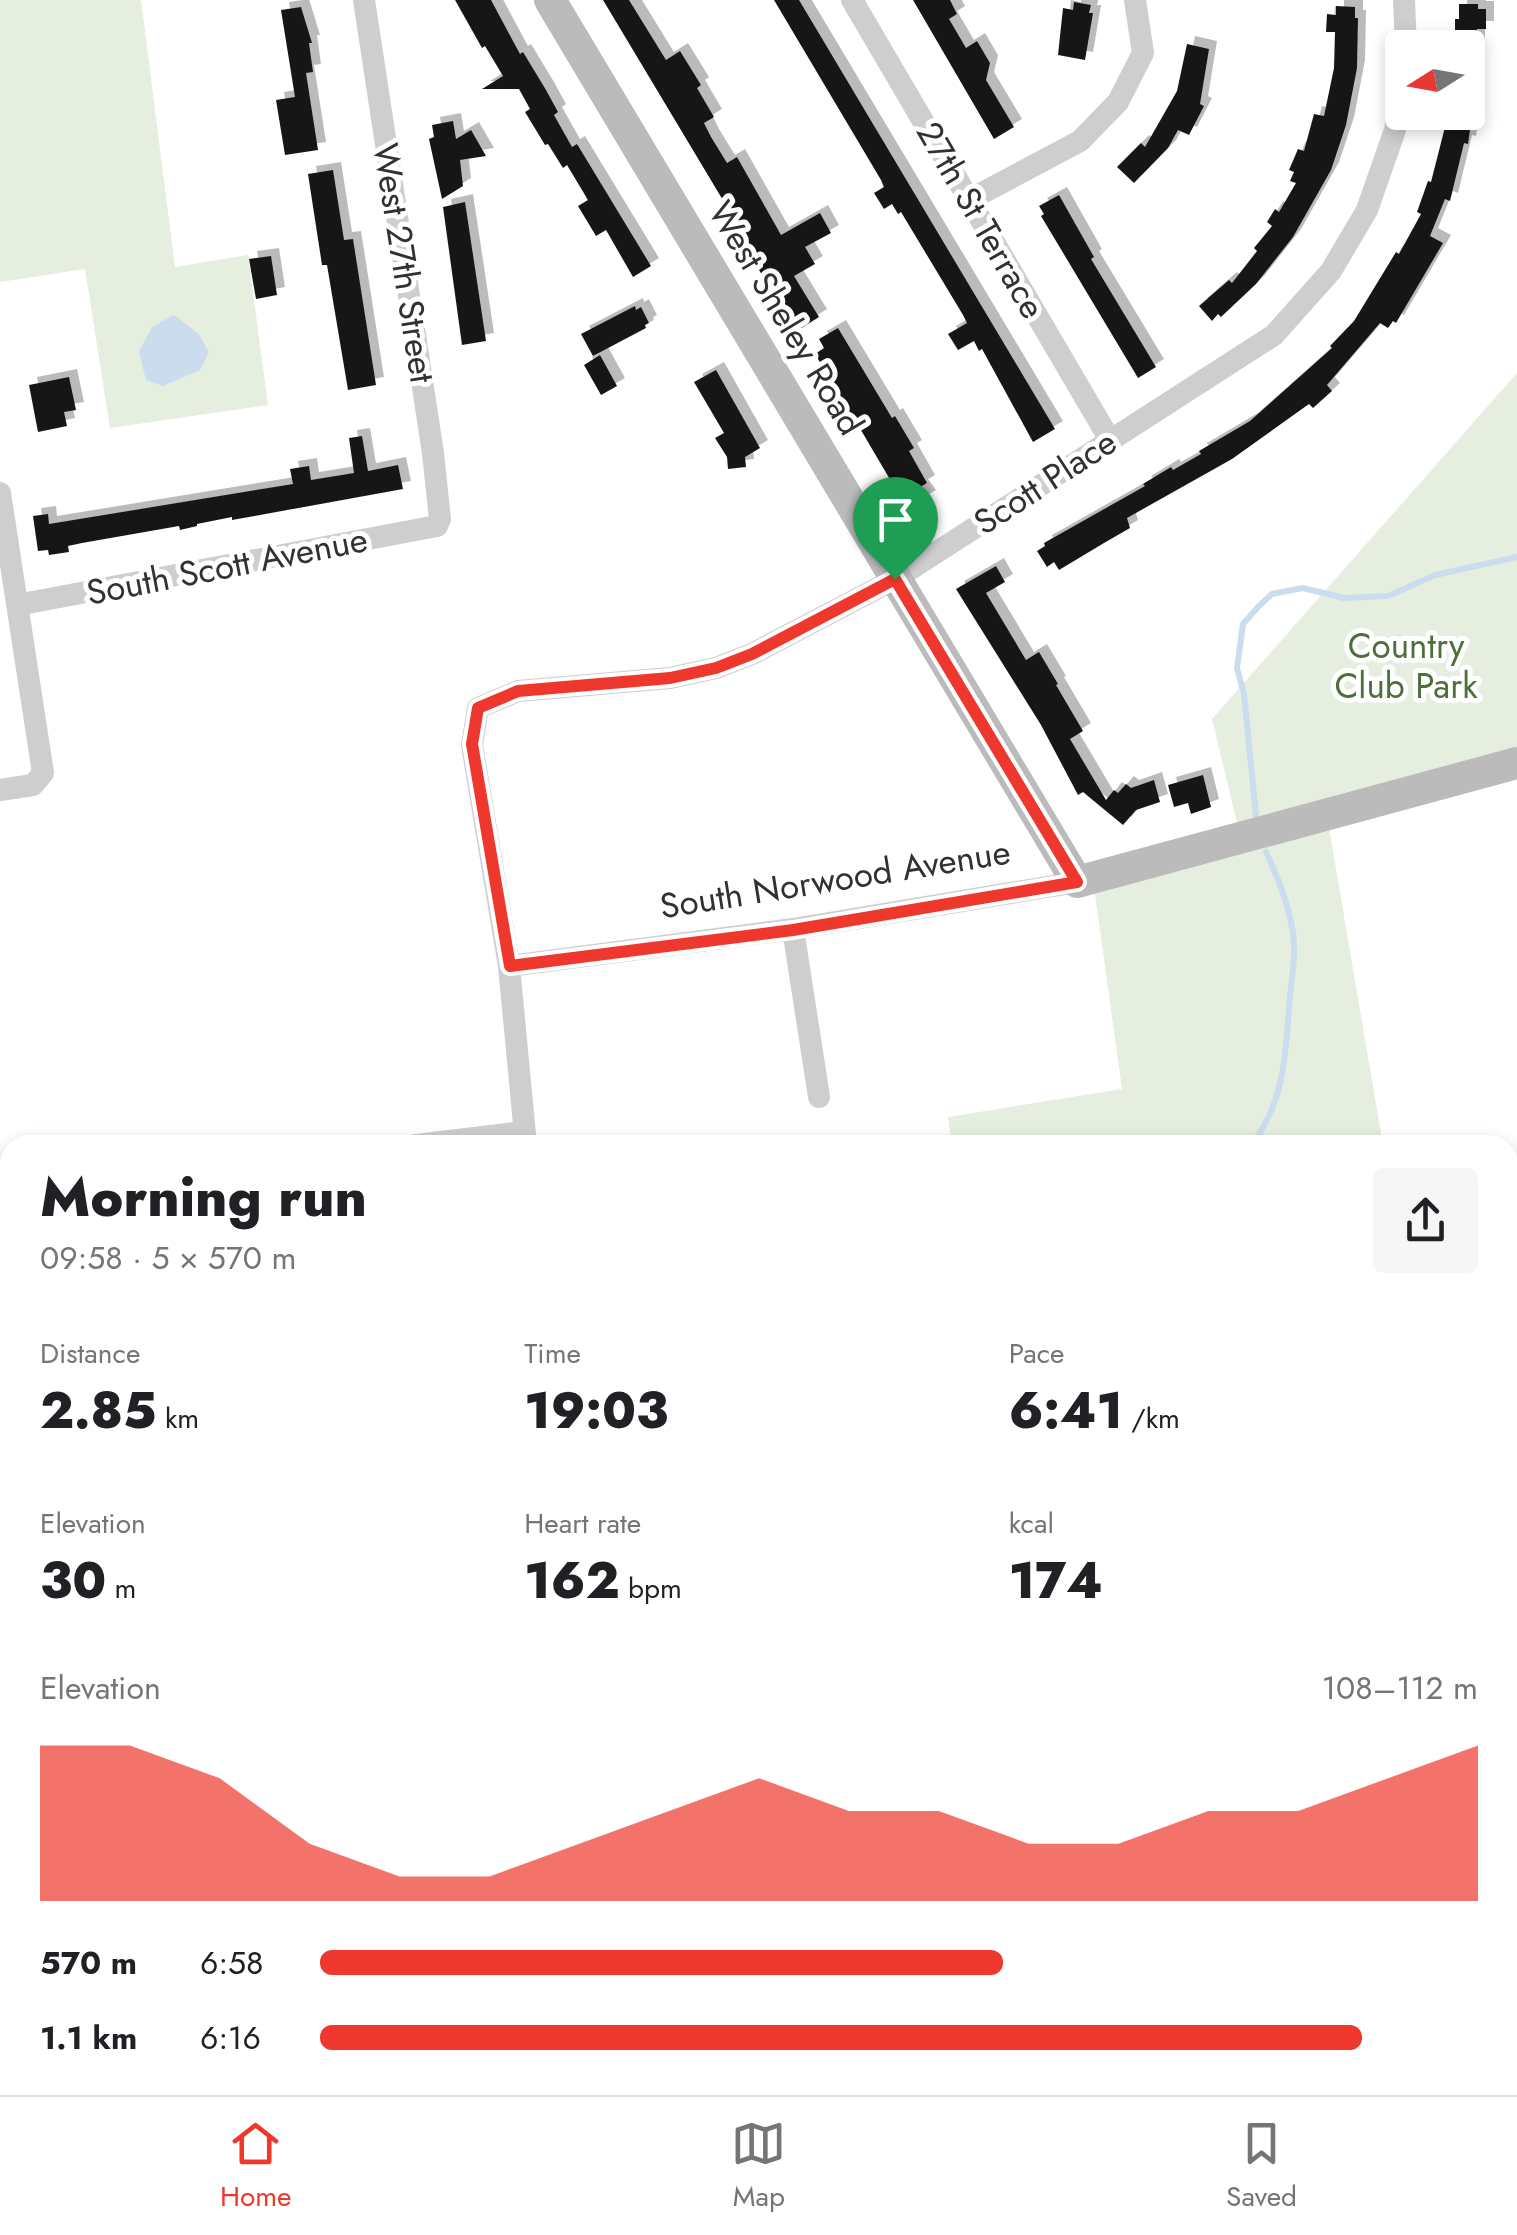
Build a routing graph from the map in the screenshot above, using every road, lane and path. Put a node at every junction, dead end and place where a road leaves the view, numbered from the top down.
1 (364, 0) edge
2 (550, 0) edge
3 (852, 0) edge
4 (1135, 0) edge
5 (1404, 0) edge
6 (1405, 30) edge
7 (1396, 130) edge
8 (969, 200) junction
9 (1110, 440) junction
10 (0, 493) edge
11 (437, 526) joint
12 (895, 579) junction
13 (17, 606) junction
14 (1517, 763) edge
15 (0, 790) edge
16 (1077, 882) junction
17 (793, 930) junction
18 (510, 966) junction
19 (819, 1097) dead end
20 (525, 1135) edge

1 - 11 street, West 27th Street
2 - 12 street, West Sheley Road
3 - 8 street, 27th St Terrace
4 - 8 street
5 - 6 street
7 - 9 street, Scott Place
8 - 9 street, 27th St Terrace
9 - 12 street, Scott Place
10 - 13 street
11 - 13 street, South Scott Avenue
12 - 16 street, West Sheley Road
12 - 18 street, Scott Place
13 - 15 street
14 - 16 street, South Norwood Avenue
16 - 17 street, South Norwood Avenue
17 - 18 street, South Norwood Avenue
17 - 19 street
18 - 20 street

